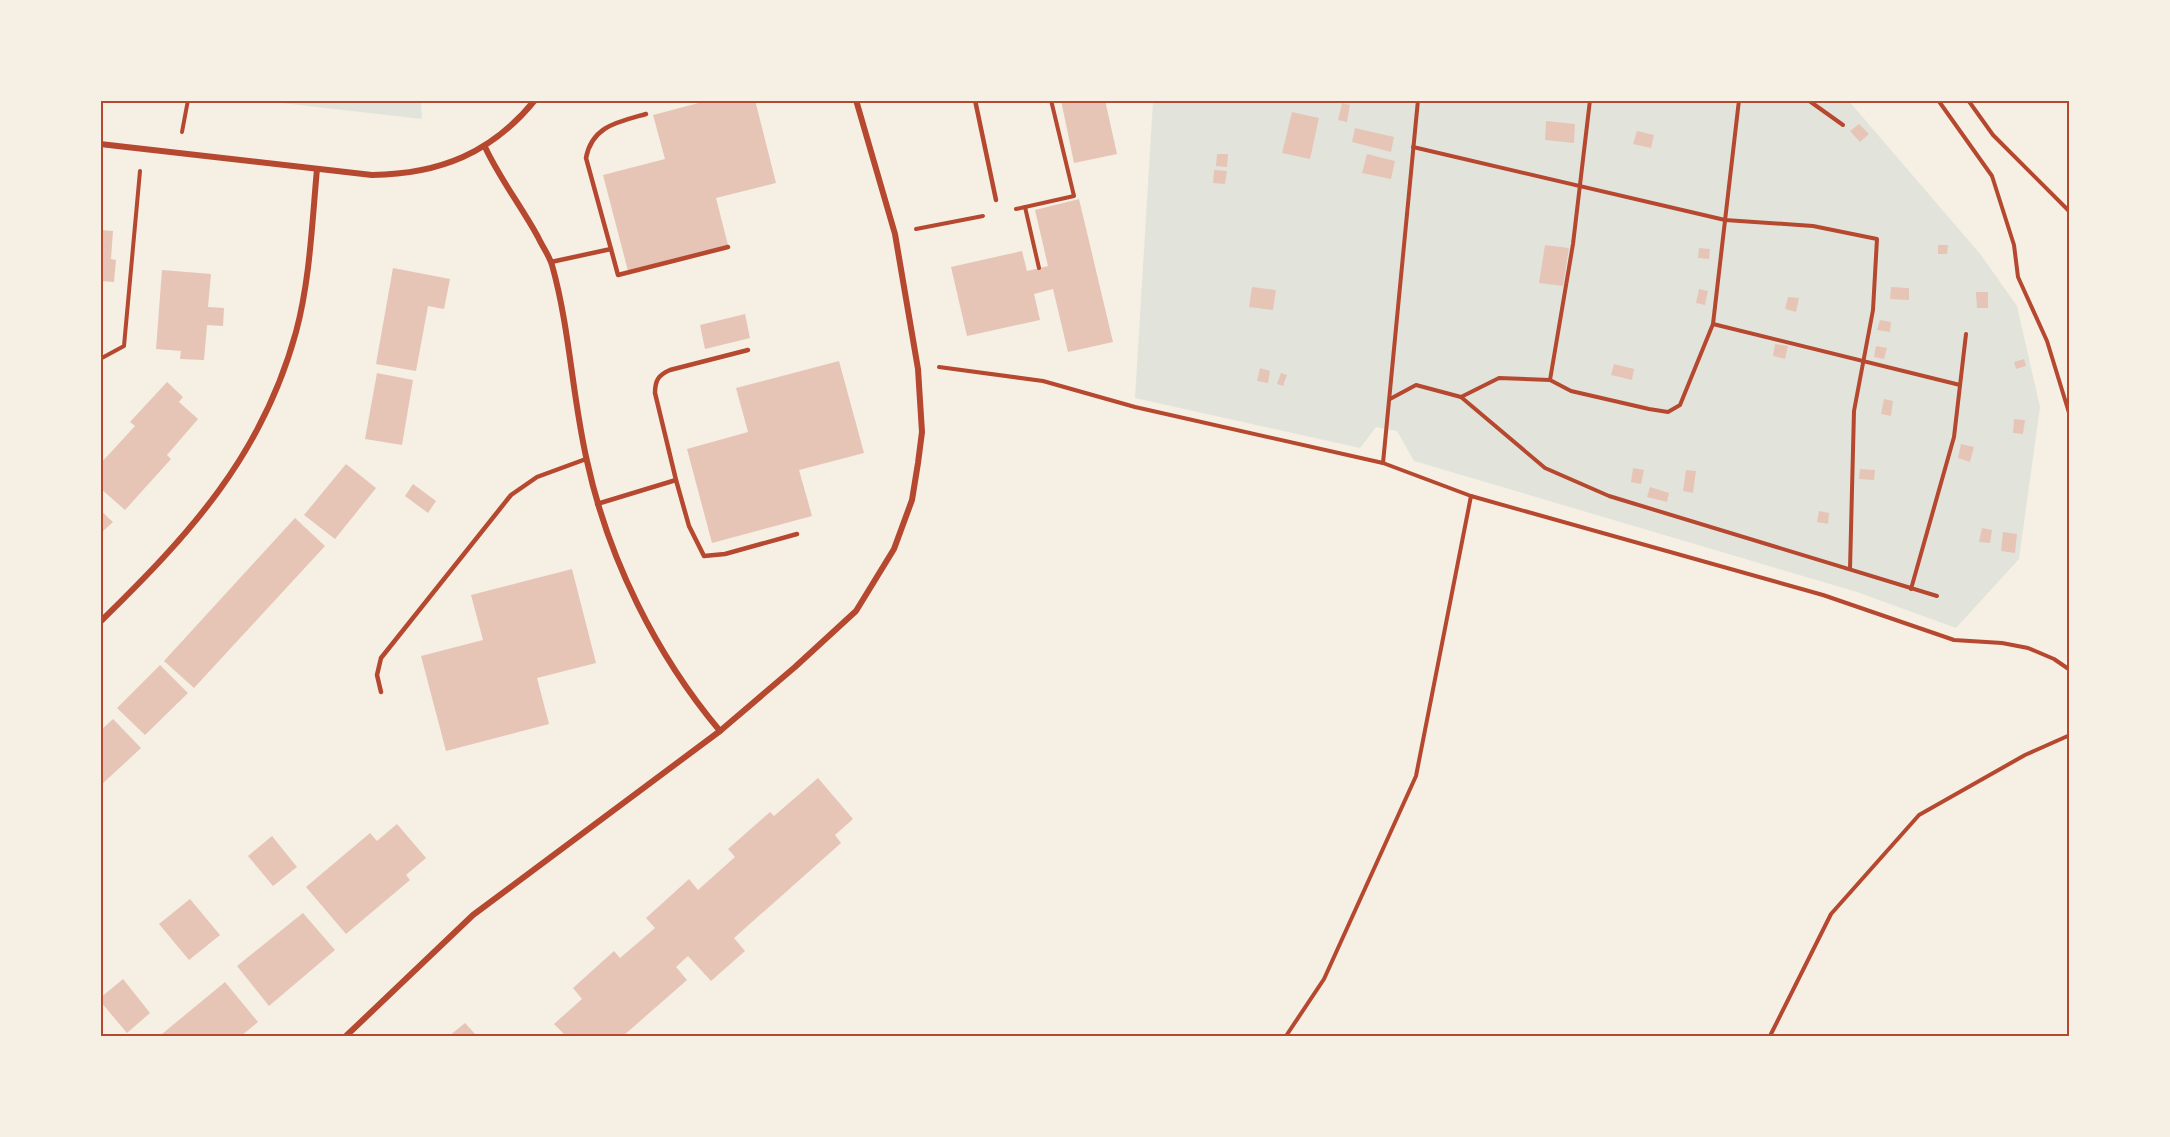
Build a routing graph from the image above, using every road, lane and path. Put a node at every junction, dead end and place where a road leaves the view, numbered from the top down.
1 (188, 100) edge
2 (536, 100) edge
3 (856, 100) edge
4 (975, 100) edge
5 (1418, 100) edge
6 (1590, 100) edge
7 (1739, 100) edge
8 (1808, 100) edge
9 (1938, 100) edge
10 (1968, 100) edge
11 (646, 114) dead end
12 (1843, 125) dead end
13 (100, 144) edge
14 (142, 147) junction
15 (485, 147) junction
16 (1413, 147) junction
17 (179, 152) junction
18 (317, 170) junction
19 (1579, 186) junction
20 (996, 200) dead end
21 (1024, 207) dead end
22 (2070, 212) edge
23 (1725, 220) junction
24 (728, 247) dead end
25 (611, 249) junction
26 (551, 262) junction
27 (1039, 268) dead end
28 (1713, 324) junction
29 (1966, 334) dead end
30 (748, 350) dead end
31 (100, 359) edge
32 (1866, 362) junction
33 (918, 369) junction
34 (1550, 380) junction
35 (1960, 385) junction
36 (1461, 397) junction
37 (1390, 399) junction
38 (2070, 416) edge
39 (586, 459) junction
40 (1383, 463) junction
41 (676, 480) junction
42 (1471, 496) junction
43 (597, 504) junction
44 (797, 534) dead end
45 (1850, 569) junction
46 (1911, 589) junction
47 (1937, 596) dead end
48 (100, 622) edge
49 (2070, 670) edge
50 (381, 692) dead end
51 (720, 731) junction
52 (2070, 735) edge
53 (346, 1036) edge
54 (1286, 1036) edge
55 (1770, 1036) edge

1 - 17 path
2 - 15 street
3 - 33 street
4 - 20 lane
5 - 16 path
6 - 19 path
7 - 23 path
8 - 12 path
9 - 38 path
10 - 22 path
11 - 25 lane
13 - 14 street
14 - 17 street
14 - 31 path
15 - 18 street
15 - 26 street
16 - 19 path
16 - 37 path
17 - 18 street
18 - 48 street
19 - 23 path
19 - 34 path
21 - 27 path
23 - 28 path
23 - 32 path
24 - 25 lane
25 - 26 lane
26 - 39 street
28 - 32 path
28 - 34 path
29 - 35 path
30 - 41 lane
32 - 35 path
32 - 45 path
33 - 40 path
33 - 51 street
34 - 36 path
35 - 46 path
36 - 37 path
36 - 45 path
37 - 40 path
39 - 43 street
39 - 50 lane
40 - 42 path
41 - 43 lane
41 - 44 lane
42 - 49 path
42 - 54 path
43 - 51 street
45 - 46 path
46 - 47 path
51 - 53 street
52 - 55 path

